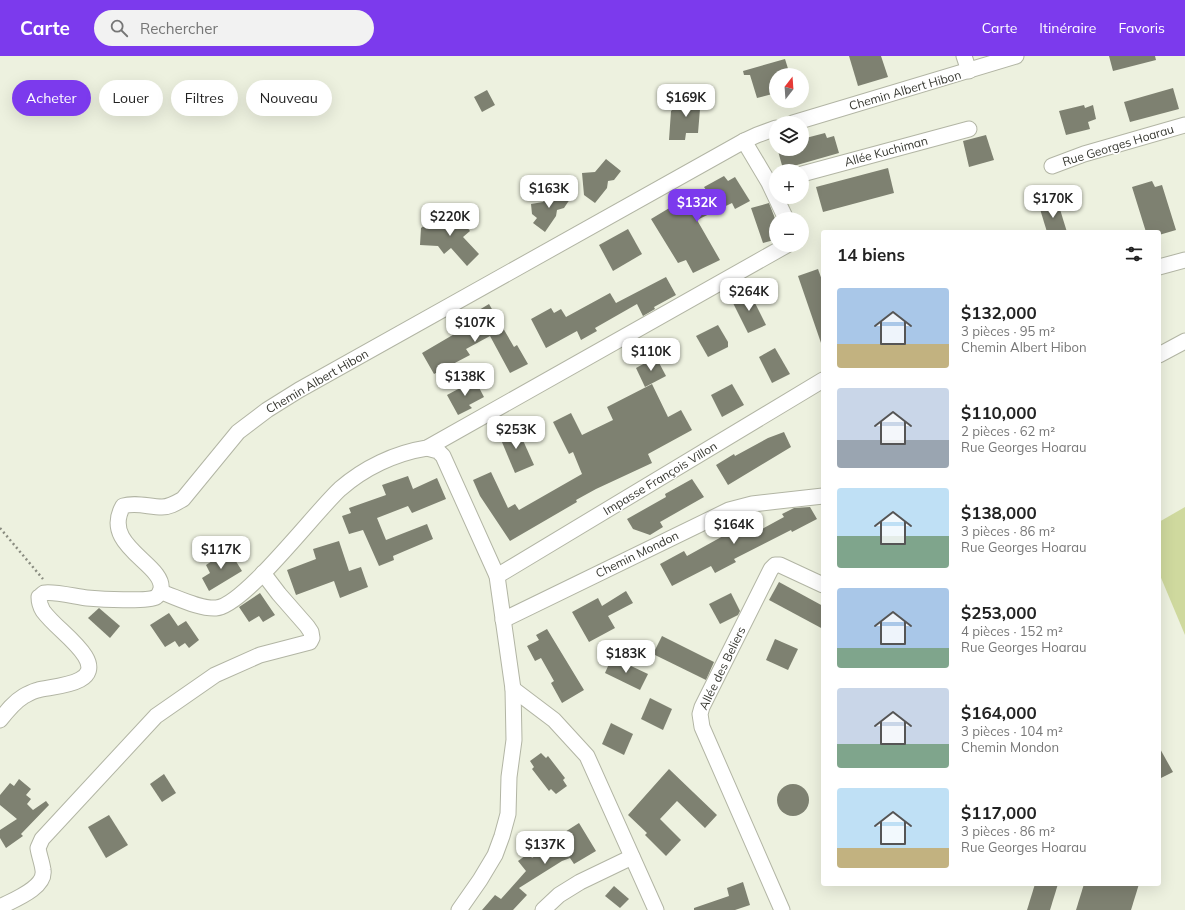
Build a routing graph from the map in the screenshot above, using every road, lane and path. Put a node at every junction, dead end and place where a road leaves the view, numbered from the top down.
1 (964, 56) edge
2 (1016, 56) edge
3 (969, 71) junction
4 (809, 118) edge
5 (1185, 125) edge
6 (969, 129) dead end
7 (769, 131) edge
8 (744, 142) junction
9 (1052, 166) dead end
10 (809, 172) edge
11 (769, 178) edge
12 (775, 252) edge
13 (1185, 260) edge
14 (1161, 266) edge
15 (1185, 341) edge
16 (1161, 354) edge
17 (821, 381) edge
18 (427, 448) junction
19 (821, 496) edge
20 (0, 528) edge
21 (263, 573) junction
22 (497, 576) junction
23 (821, 584) edge
24 (161, 592) junction
25 (55, 593) junction
26 (503, 620) junction
27 (513, 689) junction
28 (0, 720) edge
29 (632, 857) junction
30 (0, 907) edge
31 (459, 910) edge
32 (543, 910) edge
33 (656, 910) edge
34 (782, 910) edge

1 - 3 street
2 - 3 street, Chemin Albert Hibon
3 - 4 street, Chemin Albert Hibon
5 - 9 street, Rue Georges Hoarau
6 - 10 street, Allée Kuchiman
7 - 8 street, Chemin Albert Hibon
8 - 11 street
8 - 24 street, Chemin Albert Hibon
12 - 18 street
13 - 14 street
15 - 16 street
17 - 22 street, Impasse François Villon
18 - 21 street
18 - 22 street
19 - 26 street, Chemin Mondon
20 - 25 path
21 - 24 street
21 - 30 street
22 - 26 street
23 - 34 street, Allée des Beliers
24 - 25 street
25 - 28 street
26 - 27 street
27 - 29 street
27 - 31 street
29 - 32 street
29 - 33 street

